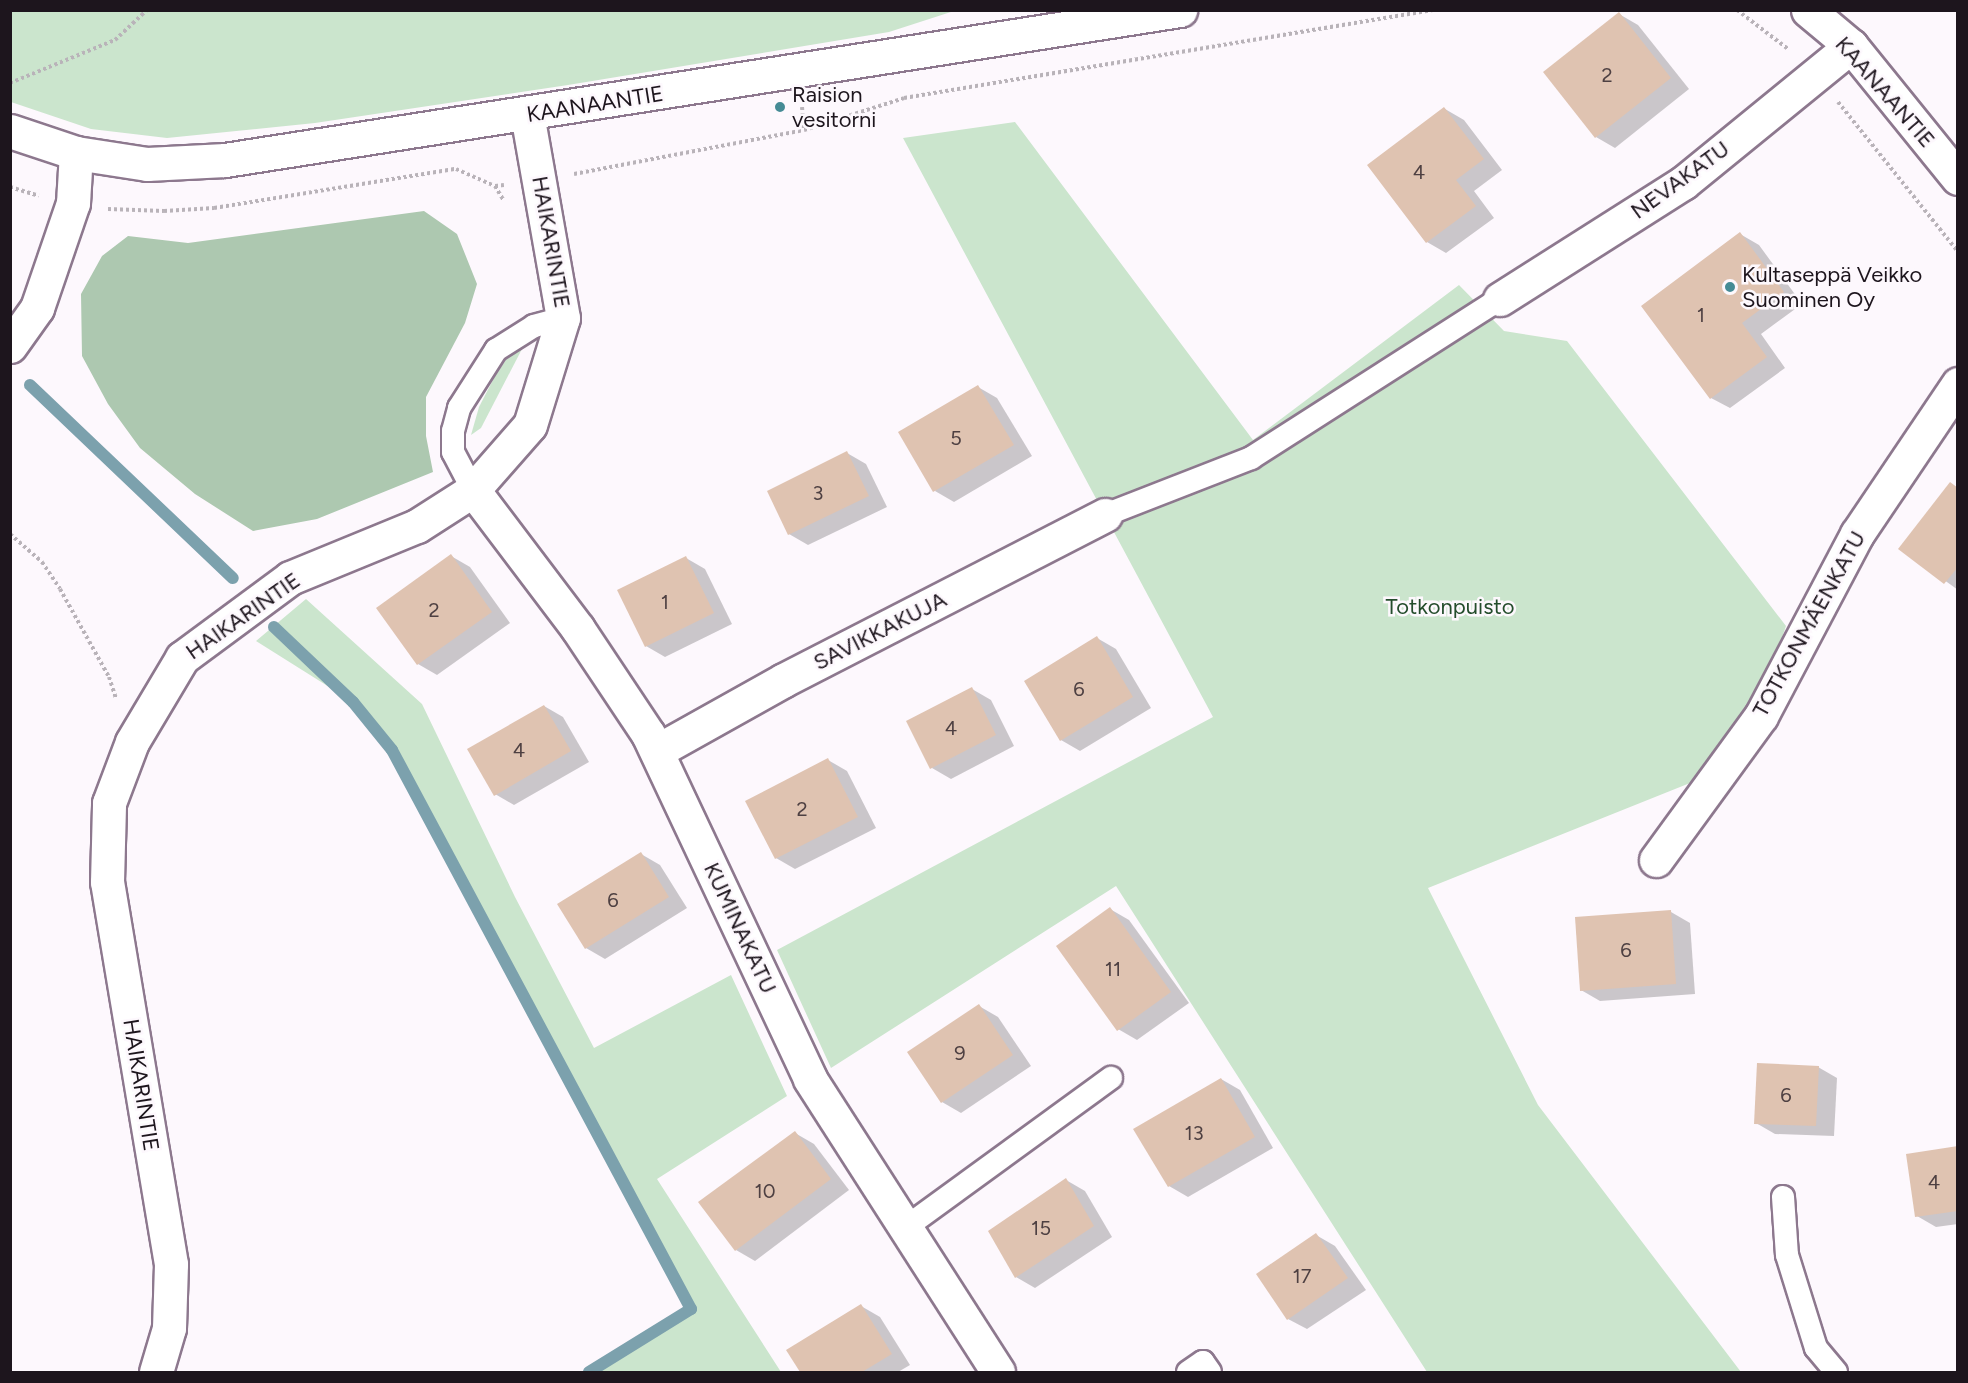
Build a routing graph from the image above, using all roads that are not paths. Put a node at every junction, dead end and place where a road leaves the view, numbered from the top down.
1 (1180, 10) edge
2 (1808, 10) edge
3 (1851, 46) junction
4 (527, 114) junction
5 (10, 131) edge
6 (76, 153) junction
7 (1958, 178) edge
8 (1500, 299) joint
9 (564, 318) junction
10 (10, 346) edge
11 (1958, 384) edge
12 (473, 490) junction
13 (1105, 515) joint
14 (657, 751) junction
15 (1656, 860) dead end
16 (1111, 1078) dead end
17 (1783, 1197) dead end
18 (905, 1228) junction
19 (156, 1372) edge
20 (998, 1372) edge
21 (1188, 1372) edge
22 (1210, 1372) edge
23 (1836, 1372) edge

1 - 4 street, KAANAANTIE
2 - 3 street, KAANAANTIE
3 - 7 street, KAANAANTIE
3 - 8 street, NEVAKATU
4 - 6 street, KAANAANTIE
4 - 9 street, HAIKARINTIE
5 - 6 street, KAANAANTIE
6 - 10 street
8 - 13 lane
9 - 12 street, HAIKARINTIE
9 - 12 lane
11 - 15 street, TOTKONMÄENKATU
12 - 14 street, KUMINAKATU
12 - 19 street, HAIKARINTIE
13 - 14 street, SAVIKKAKUJA
14 - 18 street, KUMINAKATU
16 - 18 lane
17 - 23 lane
18 - 20 street, KUMINAKATU
21 - 22 lane

